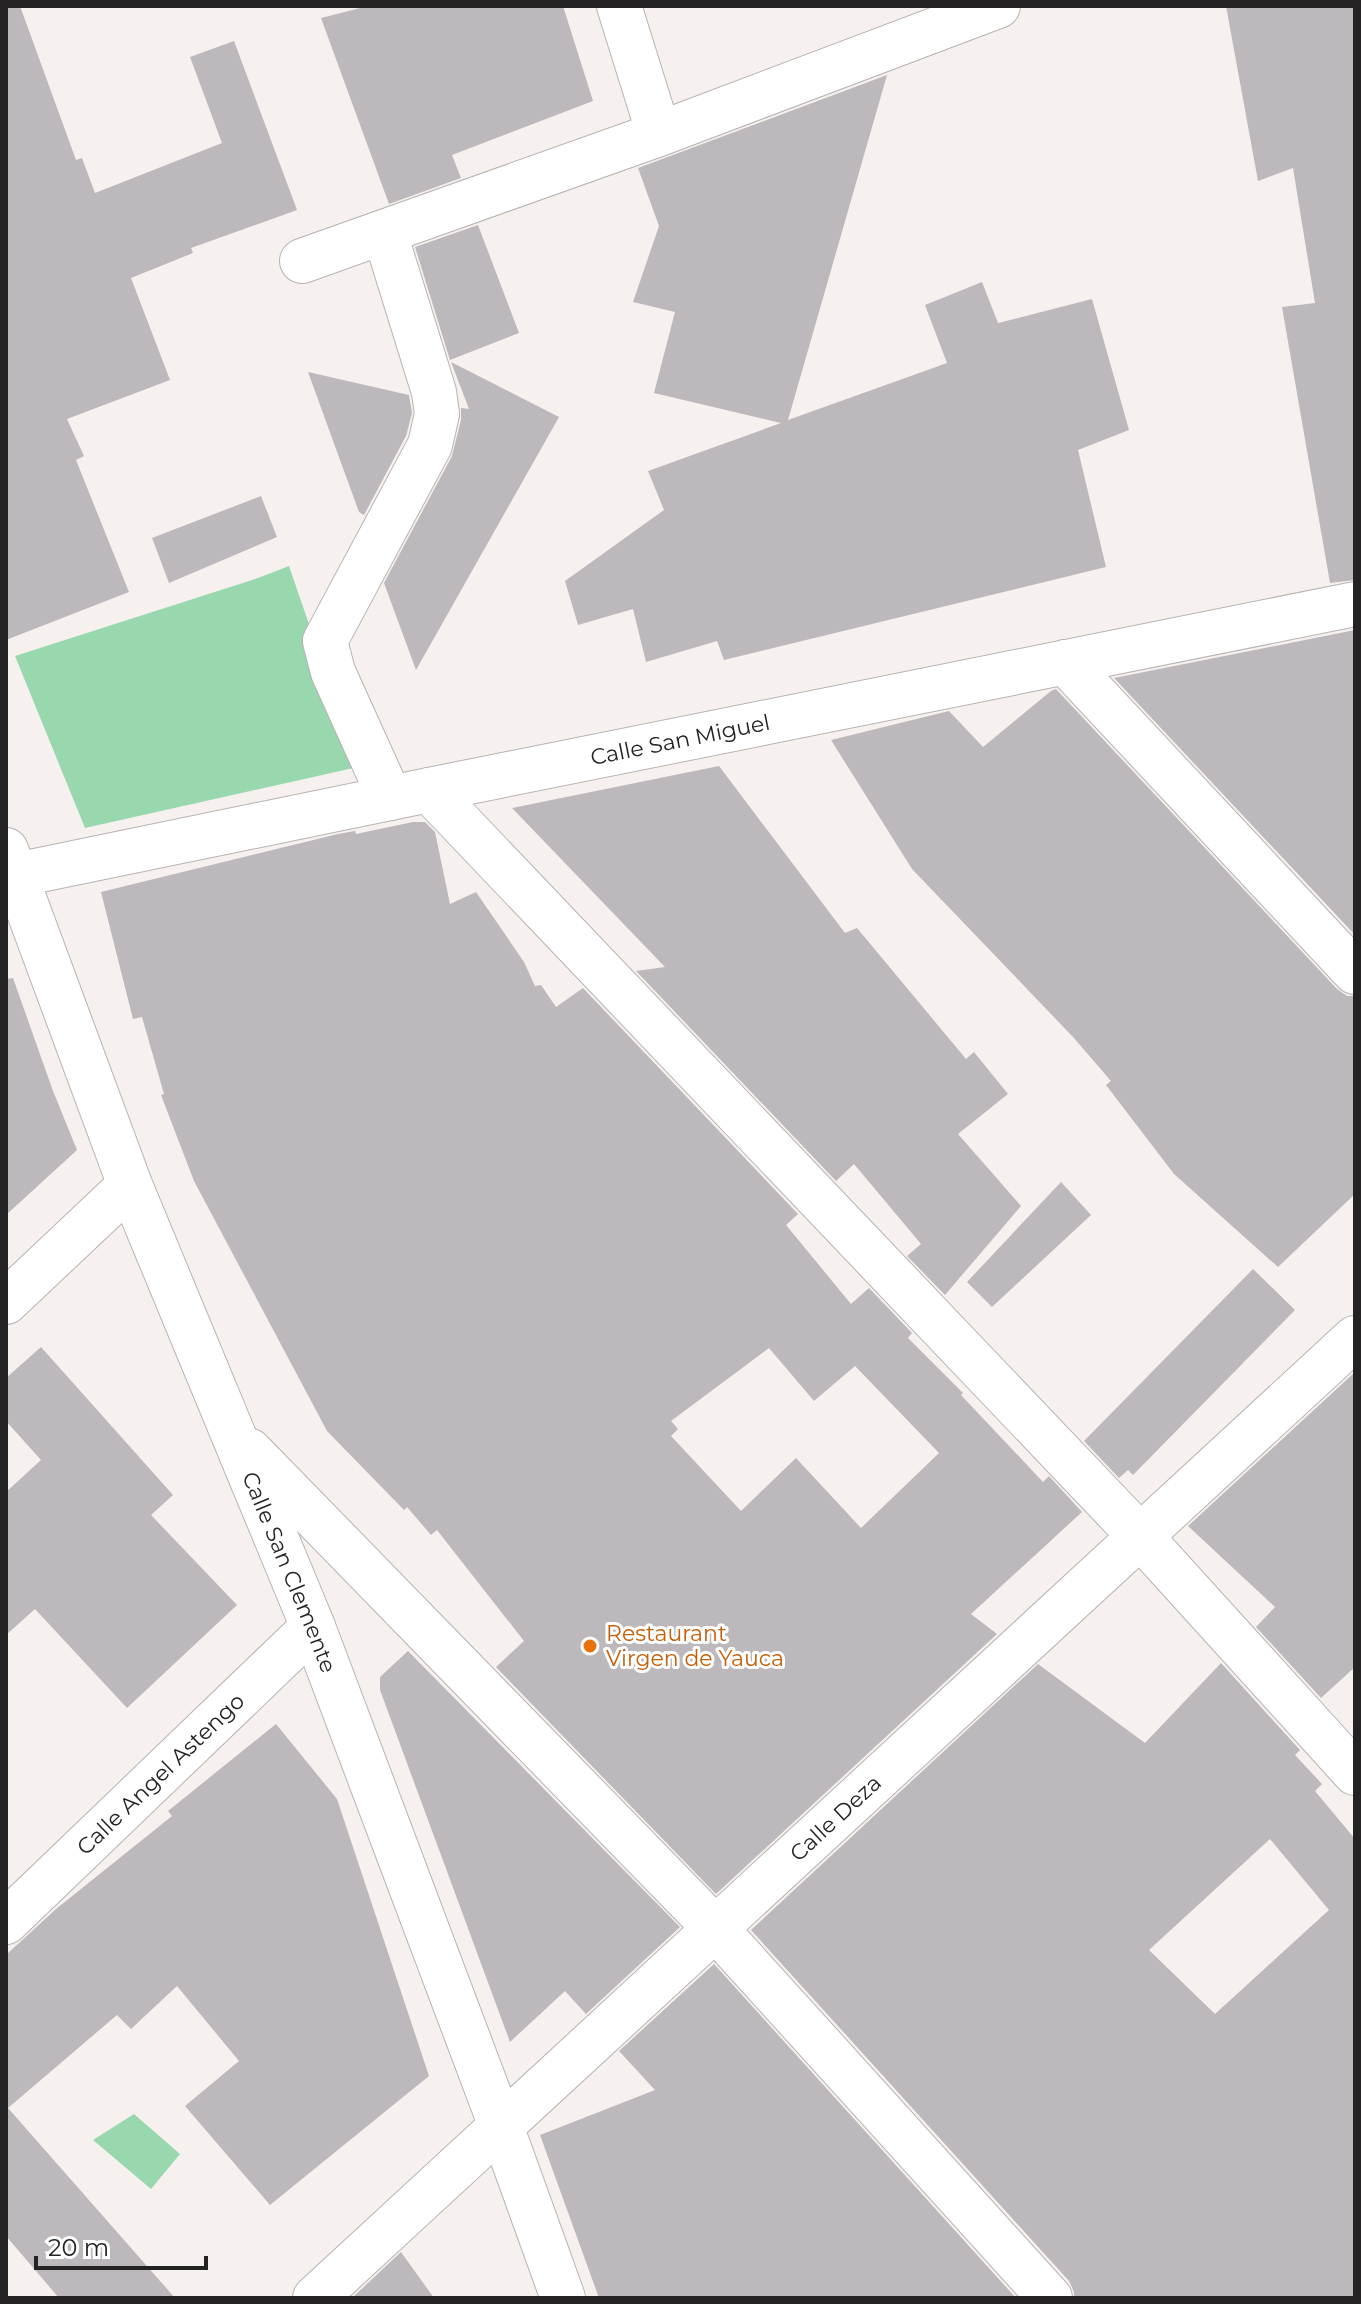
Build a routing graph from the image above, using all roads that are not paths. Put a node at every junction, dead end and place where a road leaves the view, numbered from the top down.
1 (619, 6) edge
2 (998, 6) edge
3 (659, 134) junction
4 (385, 234) junction
5 (302, 261) dead end
6 (1355, 604) edge
7 (1065, 662) junction
8 (409, 794) junction
9 (9, 868) edge
10 (1355, 972) edge
11 (130, 1185) junction
12 (6, 1302) edge
13 (1355, 1338) edge
14 (234, 1435) junction
15 (1140, 1536) junction
16 (313, 1627) junction
17 (1355, 1773) edge
18 (6, 1922) edge
19 (715, 1928) junction
20 (501, 2126) junction
21 (315, 2298) edge
22 (563, 2298) edge
23 (1050, 2298) edge

1 - 3 street
2 - 3 street
3 - 4 street
4 - 5 street
4 - 8 street
6 - 7 street, Calle San Miguel
7 - 8 street, Calle San Miguel
7 - 10 street
8 - 9 street, Calle San Miguel
8 - 15 street
9 - 11 street, Calle San Clemente
11 - 12 street
11 - 14 street, Calle San Clemente
13 - 15 street, Calle Deza
14 - 16 street, Calle San Clemente
14 - 19 street
15 - 17 street
15 - 19 street, Calle Deza
16 - 18 street, Calle Angel Astengo
16 - 20 street, Calle San Clemente
19 - 20 street, Calle Deza
19 - 23 street
20 - 21 street, Calle Deza
20 - 22 street, Calle San Clemente

